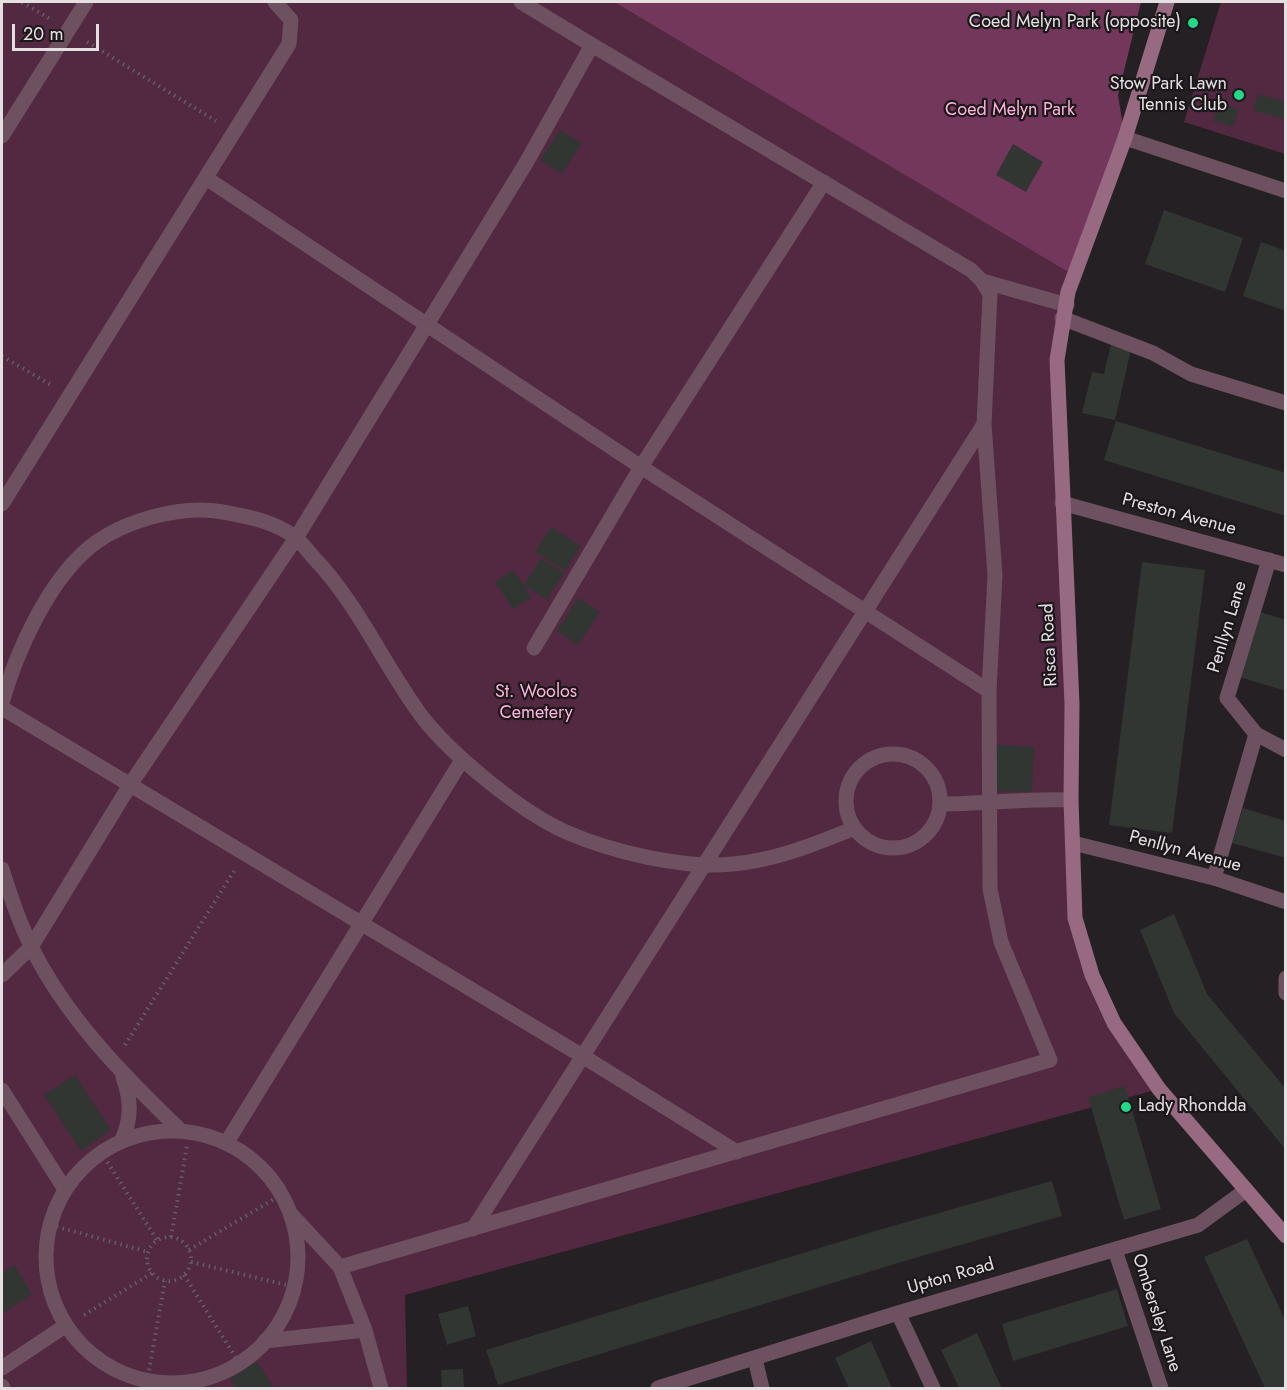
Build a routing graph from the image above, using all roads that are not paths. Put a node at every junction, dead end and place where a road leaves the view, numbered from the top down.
1 (86, 2) edge
2 (275, 2) edge
3 (521, 2) edge
4 (1167, 2) edge
5 (592, 45) junction
6 (2, 136) edge
7 (1125, 138) junction
8 (206, 178) junction
9 (824, 182) junction
10 (1286, 191) edge
11 (982, 280) junction
12 (1064, 312) junction
13 (426, 325) junction
14 (1286, 404) edge
15 (984, 424) junction
16 (641, 467) junction
17 (1062, 503) junction
18 (2, 504) edge
19 (296, 538) junction
20 (1269, 560) junction
21 (1286, 565) edge
22 (866, 612) junction
23 (534, 648) dead end
24 (988, 691) junction
25 (2, 703) edge
26 (2, 708) edge
27 (1256, 734) junction
28 (1286, 750) edge
29 (462, 760) junction
30 (130, 785) junction
31 (1071, 800) junction
32 (940, 804) junction
33 (989, 804) junction
34 (855, 828) junction
35 (1073, 843) junction
36 (703, 866) junction
37 (2, 869) edge
38 (1214, 878) junction
39 (1286, 902) edge
40 (360, 923) junction
41 (31, 947) junction
42 (2, 975) edge
43 (1286, 978) edge
44 (1286, 993) edge
45 (584, 1057) junction
46 (118, 1069) junction
47 (2, 1090) edge
48 (184, 1130) junction
49 (122, 1140) junction
50 (227, 1142) junction
51 (737, 1152) junction
52 (64, 1188) junction
53 (1246, 1190) junction
54 (291, 1214) junction
55 (473, 1229) junction
56 (1286, 1236) edge
57 (1115, 1250) junction
58 (340, 1268) junction
59 (898, 1313) junction
60 (65, 1326) junction
61 (365, 1330) junction
62 (265, 1341) junction
63 (755, 1359) junction
64 (2, 1368) edge
65 (147, 1385) edge
66 (193, 1385) edge
67 (381, 1389) edge
68 (658, 1389) edge
69 (762, 1389) edge
70 (933, 1389) edge
71 (1161, 1389) edge

1 - 6 street
2 - 8 street
3 - 5 street
4 - 7 main road, Risca Road
5 - 9 street
5 - 13 street
7 - 10 street
7 - 12 main road, Risca Road
8 - 13 street
8 - 18 street
9 - 11 street
9 - 16 street
11 - 12 street
11 - 15 street
12 - 14 street
12 - 17 main road, Risca Road
13 - 16 street
13 - 19 street
15 - 22 street
15 - 24 street
16 - 22 street
16 - 23 street
17 - 20 street, Preston Avenue
17 - 31 main road, Risca Road
19 - 25 street
19 - 29 street
19 - 30 street
20 - 21 street, Preston Avenue
20 - 27 street, Penllyn Lane
22 - 24 street
22 - 36 street
24 - 33 street
26 - 30 street
27 - 28 street, Penllyn Lane
27 - 38 street
29 - 36 street
29 - 40 street
30 - 40 street
30 - 41 street
31 - 33 street
31 - 35 main road, Risca Road
32 - 33 street
32 - 34 street
32 - 34 street
33 - 51 street
34 - 36 street
35 - 38 street, Penllyn Avenue
35 - 53 main road, Risca Road
36 - 45 street
37 - 41 street
38 - 39 street, Penllyn Avenue
40 - 45 street
40 - 50 street
41 - 42 street
41 - 46 street
43 - 44 street
45 - 51 street
45 - 55 street
46 - 48 street
46 - 49 street
47 - 52 street
48 - 49 street
48 - 50 street
49 - 52 street
50 - 54 street
51 - 55 street
52 - 60 street
53 - 56 main road, Risca Road
53 - 57 street, Upton Road
54 - 58 street
54 - 62 street
55 - 58 street
57 - 59 street, Upton Road
57 - 71 street, Ombersley Lane
58 - 61 street
59 - 63 street, Upton Road
59 - 70 street
60 - 64 street
60 - 65 street
61 - 62 street
61 - 67 street
62 - 66 street
63 - 68 street, Upton Road
63 - 69 street
65 - 66 street

